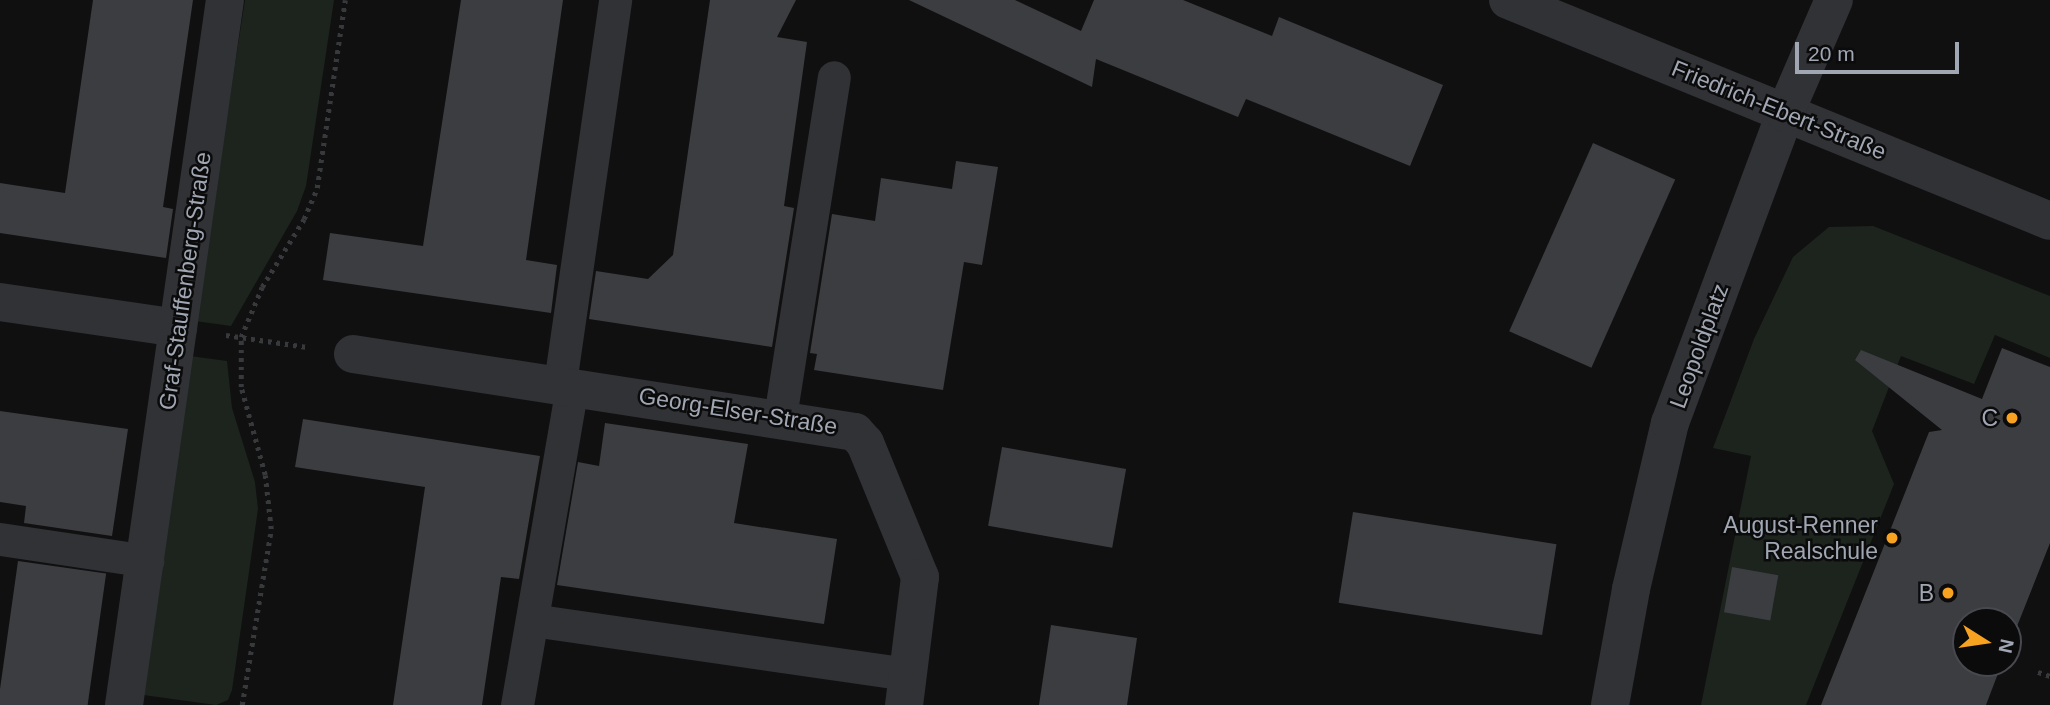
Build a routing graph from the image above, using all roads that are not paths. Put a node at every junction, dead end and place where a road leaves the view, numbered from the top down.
1 (225, 0) edge
2 (615, 0) edge
3 (1507, 0) edge
4 (1833, 0) edge
5 (835, 77) dead end
6 (1785, 113) junction
7 (2050, 221) edge
8 (0, 302) edge
9 (178, 328) junction
10 (353, 354) road end
11 (566, 384) junction
12 (780, 417) junction
13 (0, 539) edge
14 (146, 562) junction
15 (532, 620) junction
16 (906, 690) edge
17 (124, 705) edge
18 (517, 705) edge
19 (1610, 705) edge

1 - 9 street, Graf-Stauffenberg-Straße
2 - 11 lane
3 - 6 street, Friedrich-Ebert-Straße
4 - 6 street, Leopoldplatz
5 - 12 lane
6 - 7 street, Friedrich-Ebert-Straße
6 - 19 street, Leopoldplatz
8 - 9 street
9 - 14 street, Graf-Stauffenberg-Straße
10 - 11 street, Georg-Elser-Straße
11 - 12 street, Georg-Elser-Straße
11 - 15 lane
12 - 16 street, Georg-Elser-Straße
13 - 14 lane
14 - 17 street, Graf-Stauffenberg-Straße
15 - 16 lane, Georg-Elser-Straße
15 - 18 lane

